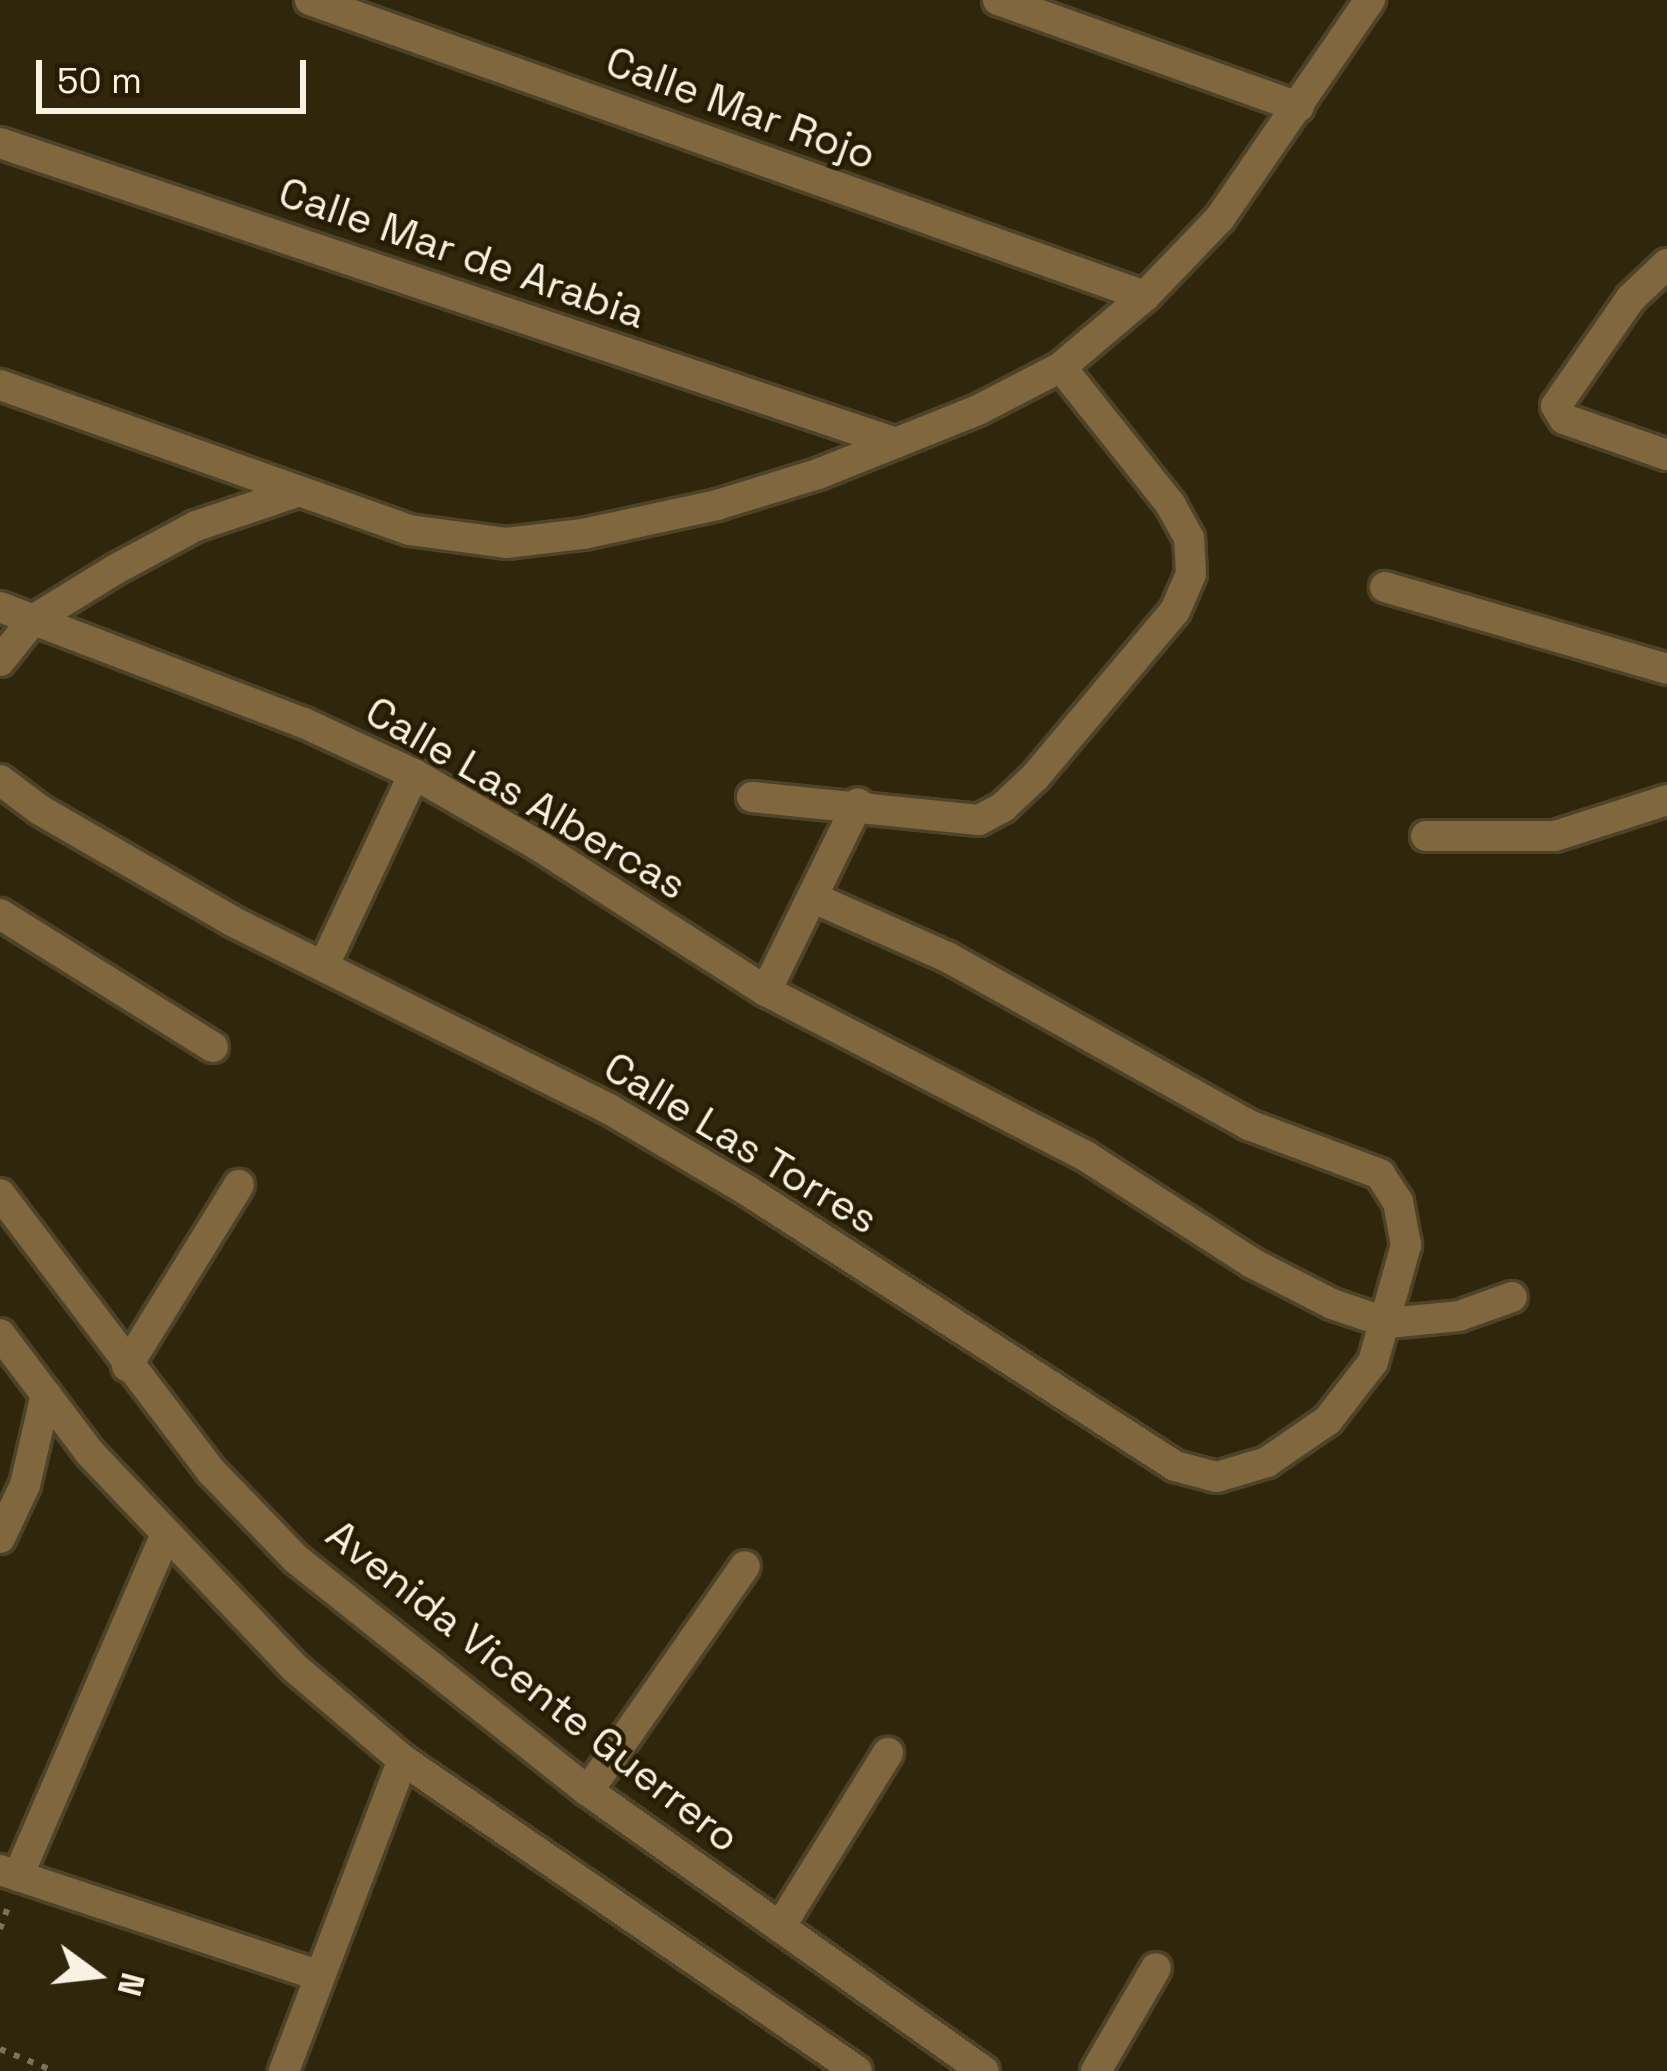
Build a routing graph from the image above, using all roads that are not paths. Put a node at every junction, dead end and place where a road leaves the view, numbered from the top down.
1 (310, 0) edge
2 (998, 0) edge
3 (1370, 0) edge
4 (1299, 107) junction
5 (0, 142) edge
6 (1667, 264) edge
7 (1145, 296) junction
8 (1061, 367) junction
9 (0, 385) edge
10 (896, 443) junction
11 (1667, 454) edge
12 (294, 493) junction
13 (1385, 587) dead end
14 (0, 607) edge
15 (33, 620) junction
16 (0, 661) edge
17 (1667, 669) edge
18 (414, 774) junction
19 (0, 780) edge
20 (752, 796) dead end
21 (1667, 800) edge
22 (858, 803) junction
23 (1426, 836) dead end
24 (816, 899) junction
25 (0, 914) edge
26 (324, 965) junction
27 (766, 991) junction
28 (214, 1047) dead end
29 (239, 1185) dead end
30 (0, 1194) edge
31 (1512, 1297) dead end
32 (1388, 1323) junction
33 (0, 1334) edge
34 (127, 1366) junction
35 (46, 1394) junction
36 (165, 1537) junction
37 (0, 1538) edge
38 (745, 1566) dead end
39 (888, 1753) dead end
40 (403, 1760) junction
41 (588, 1791) junction
42 (9, 1873) edge
43 (780, 1927) junction
44 (1156, 1968) dead end
45 (318, 1975) junction
46 (284, 2071) edge
47 (857, 2071) edge
48 (984, 2071) edge
49 (1096, 2071) edge

1 - 7 street, Calle Mar Rojo
2 - 4 street
3 - 4 street
4 - 7 street
5 - 10 street, Calle Mar de Arabia
6 - 11 street
7 - 8 street
8 - 10 street
8 - 22 street
9 - 12 street
10 - 12 street
12 - 15 street
13 - 17 street
14 - 15 street, Calle Las Albercas
15 - 16 street
15 - 18 street, Calle Las Albercas
18 - 26 street
18 - 27 street, Calle Las Albercas
19 - 26 street, Calle Las Torres
20 - 22 street
21 - 23 street
22 - 24 street
24 - 27 street
24 - 32 street, Calle Las Torres
25 - 28 street
26 - 32 street, Calle Las Torres
27 - 32 street, Calle Las Albercas
29 - 34 street
30 - 34 street, Avenida Vicente Guerrero
31 - 32 street
33 - 35 street
34 - 41 street, Avenida Vicente Guerrero
35 - 36 street
35 - 37 street
36 - 40 street
36 - 42 street
38 - 41 street
39 - 43 street
40 - 45 street
40 - 47 street
41 - 43 street, Avenida Vicente Guerrero
42 - 45 street
43 - 48 street, Avenida Vicente Guerrero
44 - 49 street
45 - 46 street

